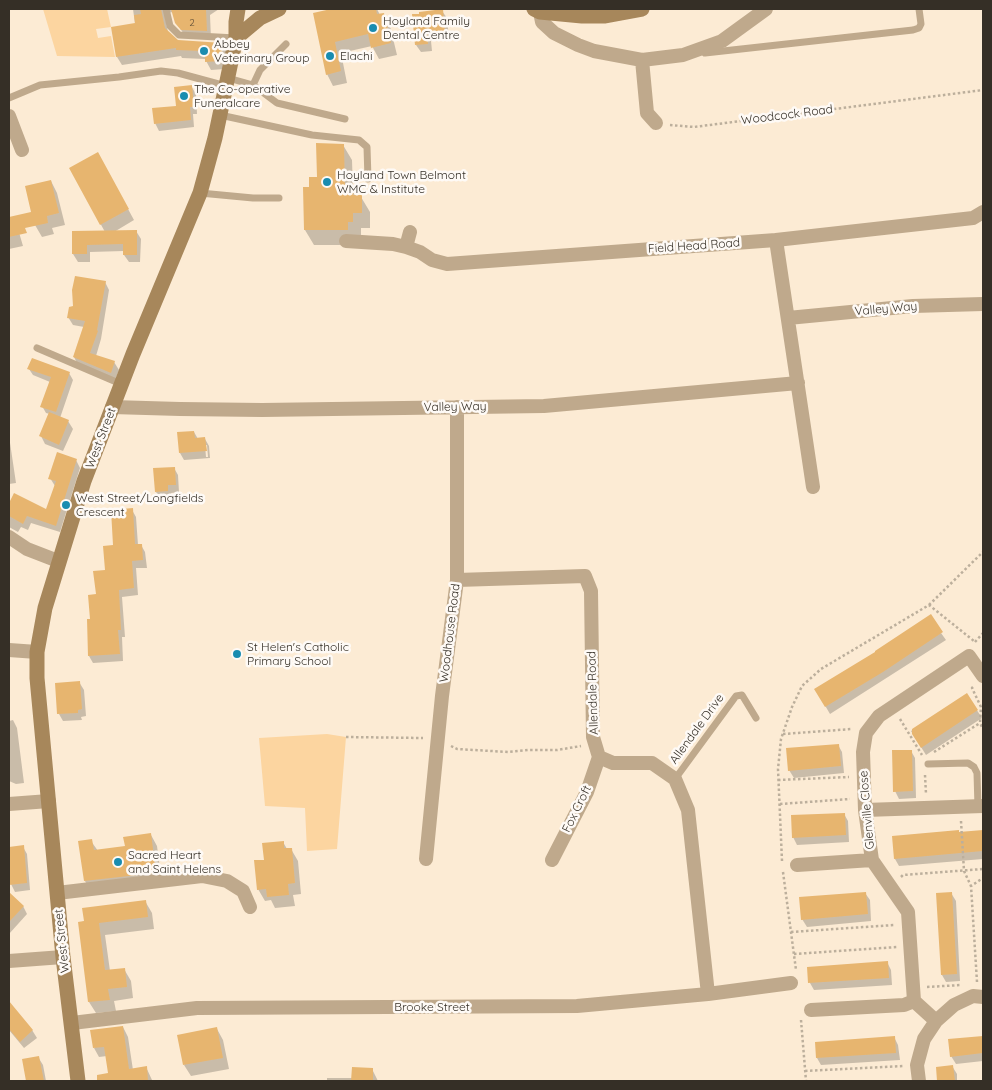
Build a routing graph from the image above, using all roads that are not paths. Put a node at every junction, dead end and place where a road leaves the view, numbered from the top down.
1 (166, 9) edge
2 (238, 9) edge
3 (279, 9) edge
4 (642, 9) edge
5 (766, 9) edge
6 (919, 9) edge
7 (537, 10) edge
8 (236, 38) junction
9 (286, 44) dead end
10 (683, 55) junction
11 (642, 60) junction
12 (227, 82) junction
13 (253, 85) junction
14 (9, 98) edge
15 (220, 115) junction
16 (9, 116) edge
17 (345, 119) dead end
18 (656, 123) road end
19 (22, 150) dead end
20 (368, 179) dead end
21 (200, 193) junction
22 (279, 198) dead end
23 (983, 212) edge
24 (410, 232) dead end
25 (776, 240) junction
26 (346, 241) dead end
27 (400, 246) junction
28 (983, 304) edge
29 (788, 318) junction
30 (37, 348) dead end
31 (798, 383) junction
32 (121, 384) junction
33 (112, 407) junction
34 (457, 407) junction
35 (813, 487) dead end
36 (9, 537) edge
37 (58, 561) junction
38 (457, 580) junction
39 (9, 650) edge
40 (37, 652) junction
41 (980, 680) edge
42 (756, 718) dead end
43 (597, 750) junction
44 (926, 761) road end
45 (675, 779) junction
46 (49, 801) junction
47 (9, 804) edge
48 (865, 804) junction
49 (980, 807) edge
50 (426, 859) dead end
51 (552, 860) dead end
52 (872, 860) junction
53 (798, 865) dead end
54 (57, 893) junction
55 (250, 907) dead end
56 (63, 957) junction
57 (9, 961) edge
58 (794, 978) road end
59 (980, 992) edge
60 (708, 994) junction
61 (913, 994) junction
62 (806, 1011) road end
63 (936, 1020) junction
64 (72, 1023) junction
65 (78, 1081) edge
66 (919, 1081) edge

1 - 8 lane
2 - 8 main road, West Street
3 - 8 main road
4 - 7 main road
5 - 10 street
6 - 10 lane
7 - 11 street
8 - 12 main road, West Street
9 - 13 lane
10 - 11 street
11 - 18 street
12 - 13 lane
12 - 14 lane
12 - 15 main road, West Street
13 - 17 lane
15 - 20 lane
15 - 21 main road, West Street
16 - 19 street
21 - 22 lane
21 - 32 main road, West Street
23 - 25 street, Field Head Road
24 - 27 street
25 - 27 street, Field Head Road
25 - 29 street
26 - 27 street
28 - 29 street, Valley Way
29 - 31 street
30 - 32 lane
31 - 34 street, Valley Way
31 - 35 street
32 - 33 main road, West Street
33 - 34 street, Valley Way
33 - 37 main road, West Street
34 - 38 street, Woodhouse Road
36 - 37 street
37 - 40 main road, West Street
38 - 43 street, Allendale Road
38 - 50 street, Woodhouse Road
39 - 40 street
40 - 46 main road, West Street
41 - 48 street, Glenville Close
42 - 45 lane, Allendale Drive
43 - 45 street
43 - 51 street, Fox Croft
44 - 49 lane
45 - 60 street
46 - 47 street
46 - 54 main road, West Street
48 - 49 street
48 - 52 street, Glenville Close
52 - 53 street
52 - 61 street, Glenville Close
54 - 55 street
54 - 56 main road, West Street
56 - 57 street
56 - 64 main road, West Street
58 - 60 street, Brooke Street
59 - 63 street
60 - 64 street, Brooke Street
61 - 62 street
61 - 63 street
63 - 66 street
64 - 65 main road, West Street

